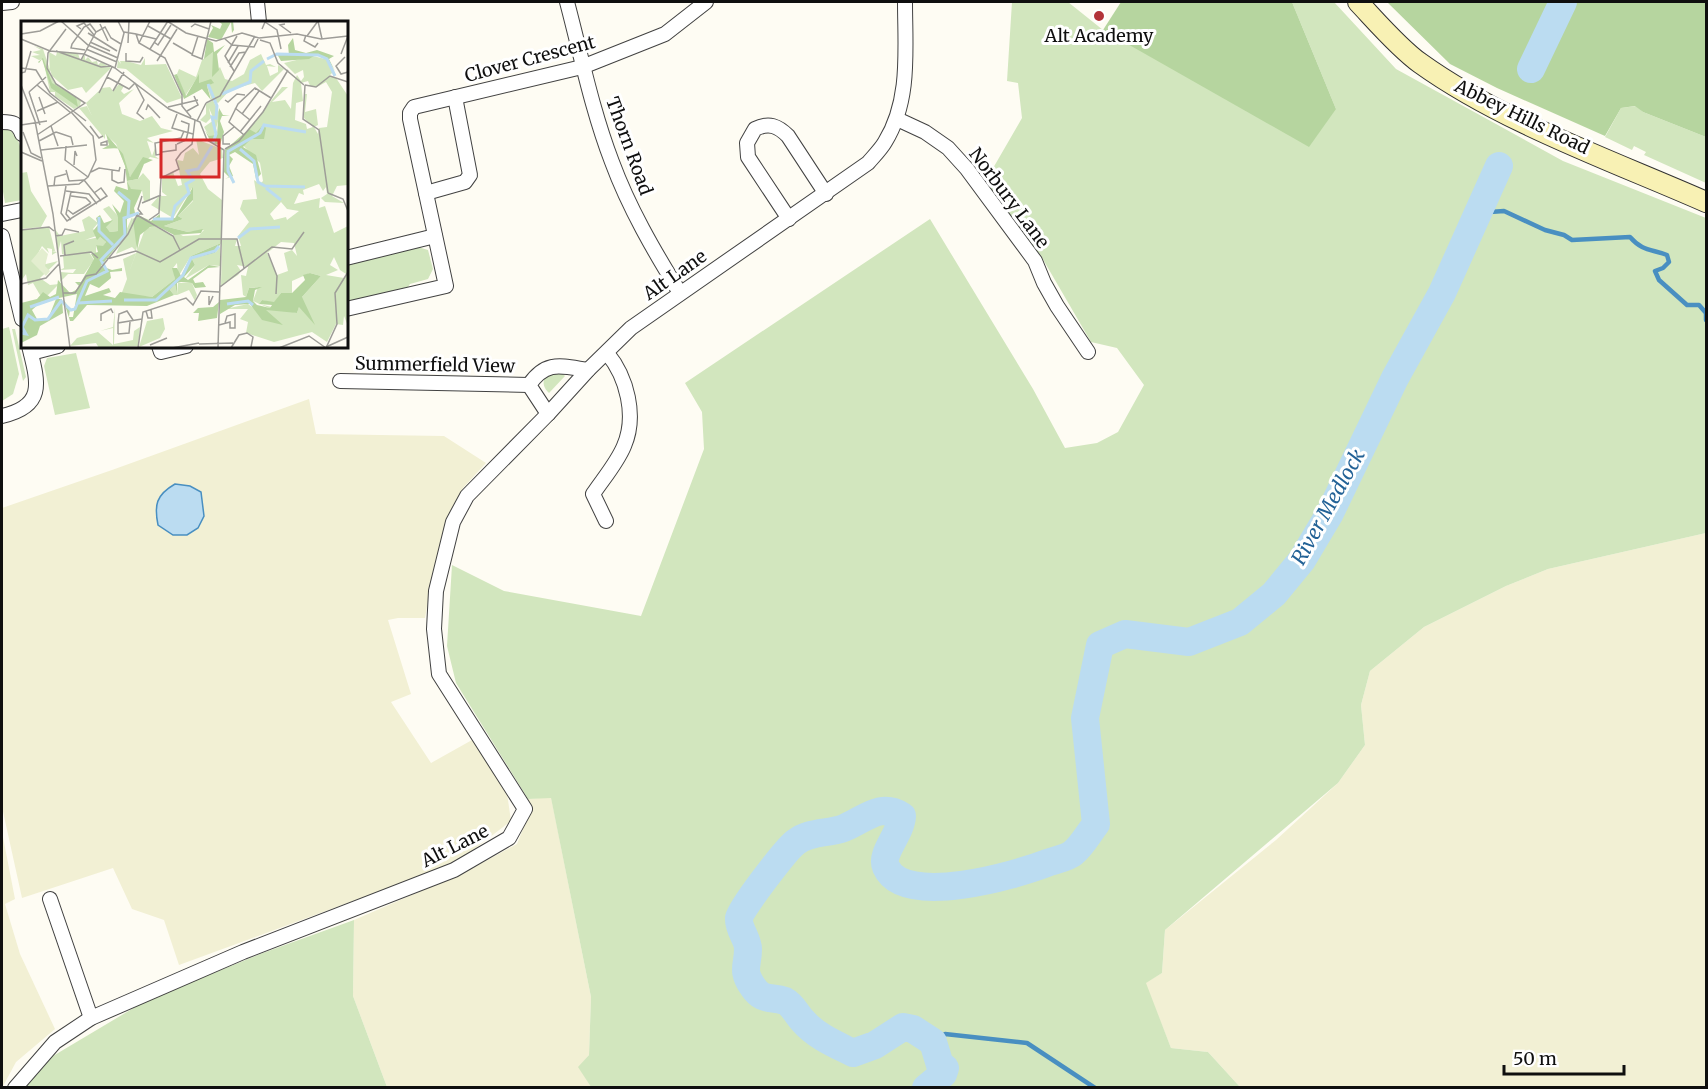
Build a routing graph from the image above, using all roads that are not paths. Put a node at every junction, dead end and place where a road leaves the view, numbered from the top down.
1 (12, 2) edge
2 (257, 2) edge
3 (567, 2) edge
4 (706, 2) edge
5 (905, 2) edge
6 (1358, 2) edge
7 (2, 3) edge
8 (259, 21) edge
9 (582, 67) junction
10 (454, 97) junction
11 (897, 119) junction
12 (2, 122) edge
13 (21, 132) edge
14 (426, 193) junction
15 (826, 194) junction
16 (1707, 201) edge
17 (21, 210) edge
18 (2, 214) edge
19 (789, 219) junction
20 (2, 236) edge
21 (435, 236) junction
22 (348, 258) edge
23 (680, 293) junction
24 (348, 309) edge
25 (21, 315) edge
26 (160, 348) edge
27 (178, 348) edge
28 (30, 350) edge
29 (1088, 352) dead end
30 (607, 353) junction
31 (588, 370) junction
32 (340, 381) dead end
33 (529, 385) junction
34 (548, 414) junction
35 (5, 415) edge
36 (606, 521) dead end
37 (50, 899) dead end
38 (91, 1018) junction
39 (15, 1088) edge

1 - 7 street
2 - 8 street
3 - 9 street, Thorn Road
4 - 9 street, Clover Crescent
5 - 11 street, Alt Lane
6 - 16 main road, Abbey Hills Road
9 - 10 street, Clover Crescent
9 - 23 street, Thorn Road
10 - 14 street
10 - 14 street, Clover Crescent
11 - 15 street, Alt Lane
11 - 29 street, Norbury Lane
12 - 13 street
14 - 21 street
15 - 19 street, Alt Lane
15 - 19 street
17 - 18 street
19 - 23 street, Alt Lane
20 - 25 street
21 - 22 street
21 - 24 street
23 - 30 street, Alt Lane
26 - 27 street
28 - 35 street
30 - 31 street, Alt Lane
30 - 36 street
31 - 33 street
31 - 34 street, Alt Lane
32 - 33 street, Summerfield View
33 - 34 street
34 - 38 street, Alt Lane
37 - 38 street
38 - 39 street, Alt Lane

